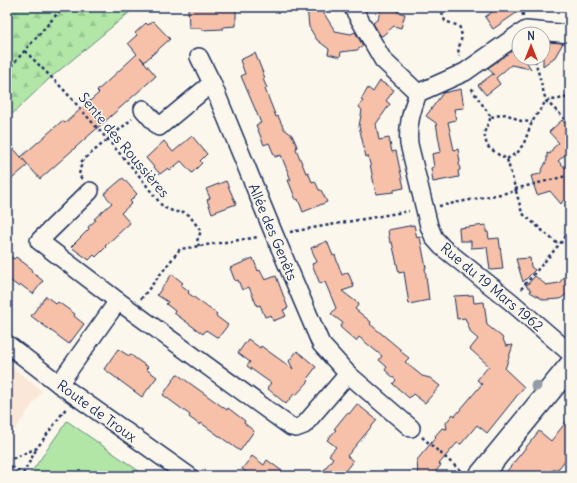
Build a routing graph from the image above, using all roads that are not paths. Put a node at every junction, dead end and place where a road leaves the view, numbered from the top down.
1 (353, 8) dead end
2 (551, 32) edge
3 (570, 34) edge
4 (511, 40) edge
5 (199, 57) dead end
6 (212, 83) junction
7 (418, 93) junction
8 (143, 109) road end
9 (90, 192) road end
10 (118, 301) junction
11 (7, 344) edge
12 (570, 353) edge
13 (570, 366) edge
14 (348, 374) junction
15 (59, 384) junction
16 (411, 428) road end
17 (189, 476) edge
18 (480, 476) edge

1 - 7 street
2 - 3 street
4 - 7 street
5 - 6 street, Allée des Genêts
6 - 8 street
6 - 14 street, Allée des Genêts
7 - 12 street, Rue du 19 Mars 1962
9 - 10 street
10 - 14 street
10 - 15 street
11 - 15 street, Route de Troux
13 - 18 street
14 - 16 street, Allée des Genêts
15 - 17 street, Route de Troux

